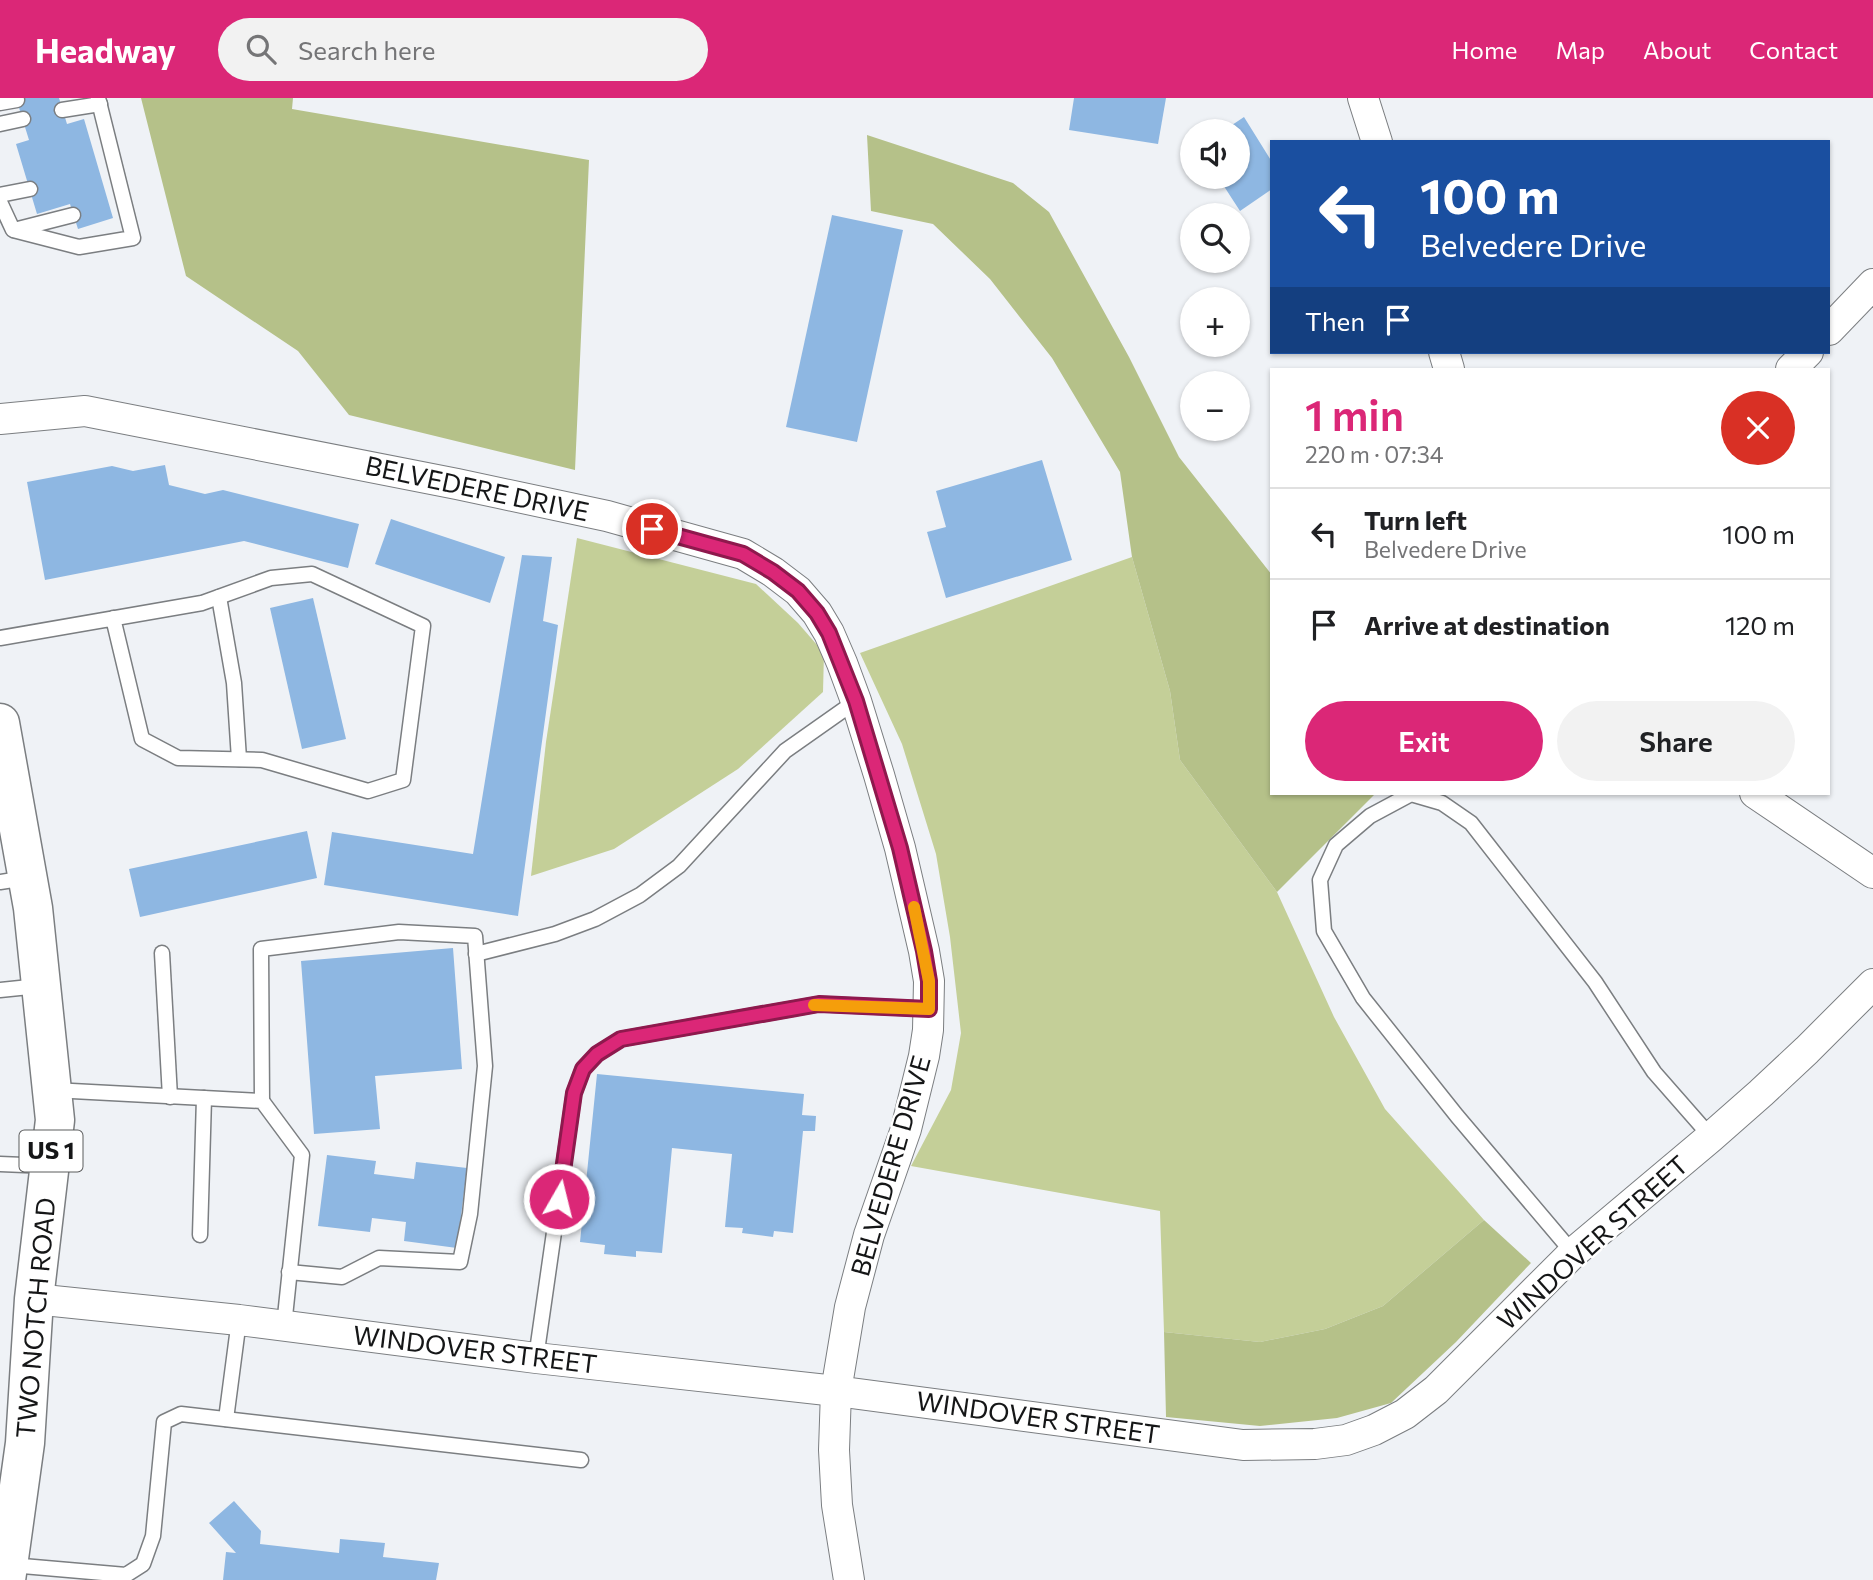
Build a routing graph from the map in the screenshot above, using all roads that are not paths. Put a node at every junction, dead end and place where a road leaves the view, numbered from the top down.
1 (1363, 98) edge
2 (16, 100) edge
3 (99, 101) edge
4 (0, 103) edge
5 (62, 110) dead end
6 (23, 119) dead end
7 (0, 124) edge
8 (1376, 140) edge
9 (116, 170) junction
10 (101, 174) dead end
11 (30, 189) dead end
12 (0, 195) edge
13 (0, 202) edge
14 (74, 215) dead end
15 (13, 230) junction
16 (1873, 284) edge
17 (1830, 329) edge
18 (1806, 354) edge
19 (1792, 368) edge
20 (0, 419) edge
21 (219, 597) junction
22 (113, 618) junction
23 (0, 638) edge
24 (856, 701) junction
25 (0, 723) edge
26 (239, 759) junction
27 (6, 794) edge
28 (1409, 795) edge
29 (1414, 795) edge
30 (1758, 795) edge
31 (1873, 873) edge
32 (14, 880) edge
33 (162, 953) dead end
34 (476, 954) junction
35 (1873, 984) edge
36 (40, 985) junction
37 (0, 990) edge
38 (929, 1009) junction
39 (51, 1090) junction
40 (170, 1097) junction
41 (204, 1098) junction
42 (262, 1101) junction
43 (1711, 1137) junction
44 (0, 1164) edge
45 (49, 1166) junction
46 (200, 1235) dead end
47 (1573, 1253) junction
48 (289, 1272) junction
49 (34, 1299) junction
50 (239, 1320) junction
51 (284, 1326) junction
52 (536, 1358) junction
53 (836, 1391) junction
54 (226, 1419) junction
55 (581, 1460) dead end
56 (5, 1569) edge
57 (849, 1580) edge

1 - 8 street
2 - 4 lane
3 - 5 lane
3 - 9 lane
6 - 7 lane
9 - 10 lane
9 - 15 lane
11 - 12 lane
13 - 15 lane
14 - 15 lane
16 - 17 street
18 - 19 street
20 - 24 street, BELVEDERE DRIVE
21 - 22 lane
21 - 26 lane
21 - 26 lane
22 - 23 lane
22 - 26 lane
24 - 34 lane
24 - 38 street, BELVEDERE DRIVE
25 - 27 main road, TWO NOTCH ROAD / US 1
27 - 32 main road, TWO NOTCH ROAD / US 1
28 - 47 lane
29 - 43 lane
30 - 31 street
32 - 36 main road, TWO NOTCH ROAD / US 1
33 - 40 lane
34 - 42 lane
34 - 48 lane
35 - 43 street, WINDOVER STREET
36 - 37 lane
36 - 39 main road, TWO NOTCH ROAD / US 1
38 - 52 lane
38 - 53 street, BELVEDERE DRIVE
39 - 40 lane
39 - 45 main road, TWO NOTCH ROAD / US 1
40 - 41 lane
41 - 42 lane
41 - 46 lane
42 - 48 lane
43 - 47 street, WINDOVER STREET
44 - 45 lane
45 - 49 main road, TWO NOTCH ROAD / US 1
47 - 53 street, WINDOVER STREET
48 - 51 lane
49 - 50 street, WINDOVER STREET
49 - 56 main road, TWO NOTCH ROAD / US 1
50 - 51 street, WINDOVER STREET
50 - 54 lane
51 - 52 street, WINDOVER STREET
52 - 53 street, WINDOVER STREET
53 - 57 street, BELVEDERE DRIVE
54 - 55 lane
54 - 56 lane

